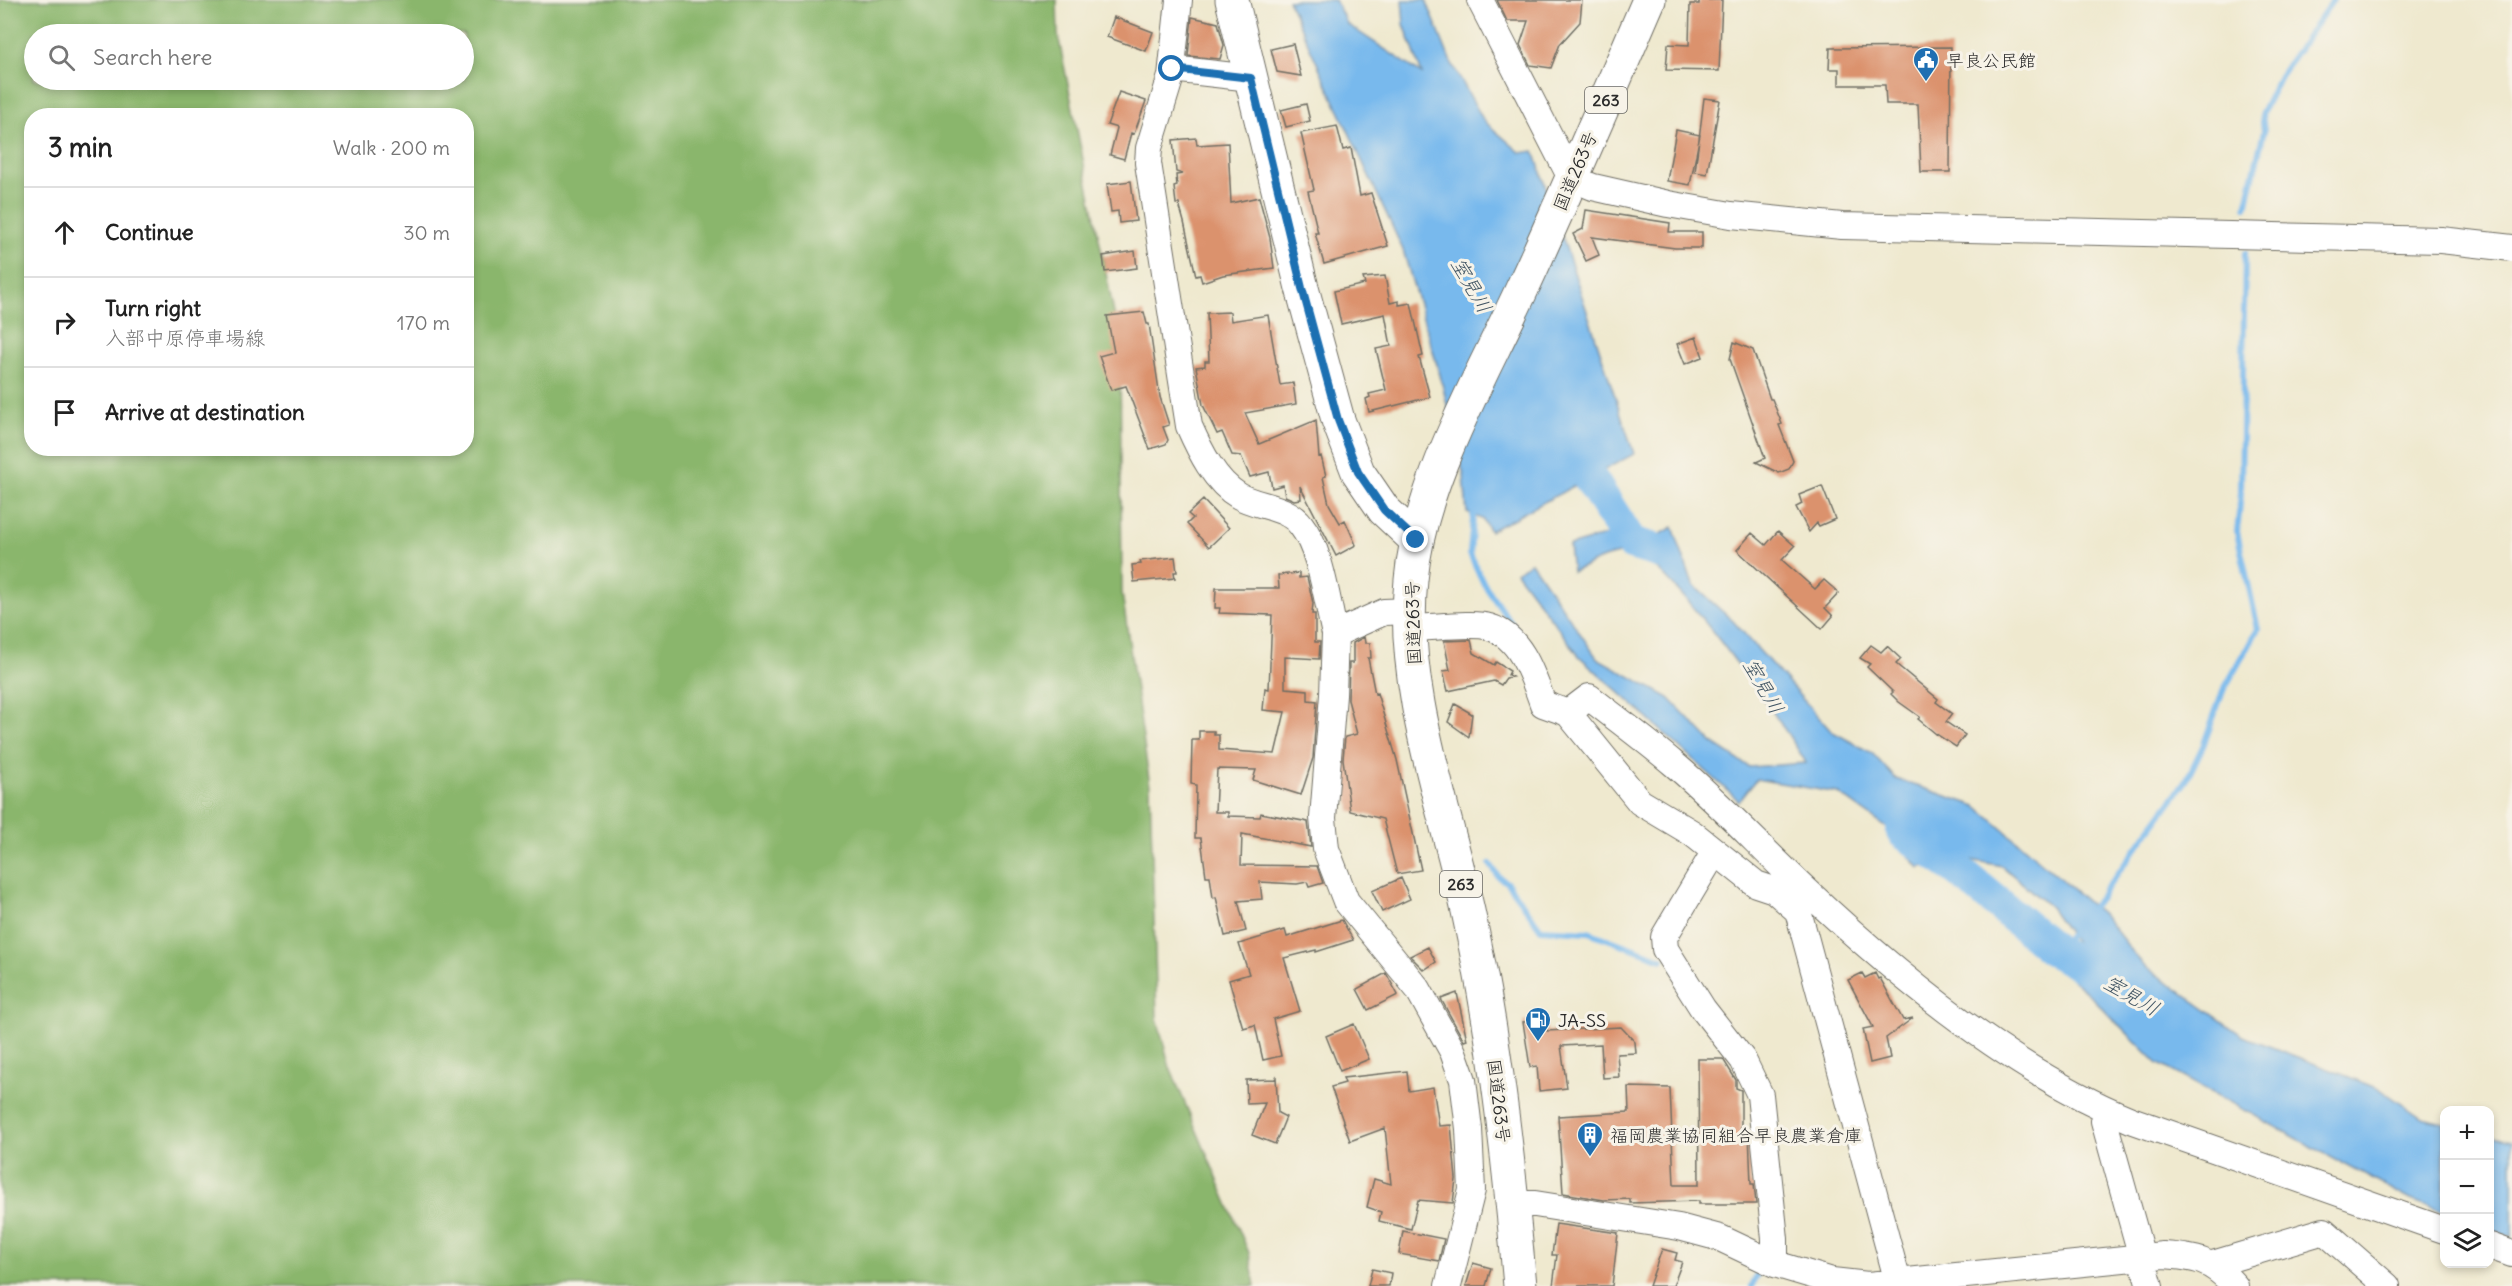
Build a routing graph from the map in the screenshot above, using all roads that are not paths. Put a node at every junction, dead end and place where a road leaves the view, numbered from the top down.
1 (1179, 0) edge
2 (1232, 0) edge
3 (1480, 0) edge
4 (1649, 0) edge
5 (1172, 69) junction
6 (1251, 78) junction
7 (1567, 189) junction
8 (2512, 249) edge
9 (1416, 540) junction
10 (1410, 619) junction
11 (1335, 634) junction
12 (1568, 713) junction
13 (1714, 853) junction
14 (2107, 1110) junction
15 (1496, 1195) junction
16 (2440, 1228) edge
17 (2494, 1247) edge
18 (2512, 1254) edge
19 (2141, 1256) junction
20 (1775, 1264) junction
21 (2213, 1264) junction
22 (1899, 1284) edge
23 (1448, 1286) edge
24 (1520, 1286) edge
25 (2150, 1286) edge
26 (2235, 1286) edge
27 (2387, 1286) edge

1 - 5 street
2 - 6 main road
3 - 7 street
4 - 7 main road, 国道263号 / 263
5 - 6 street
5 - 11 street
6 - 9 main road
7 - 8 street
7 - 9 main road, 国道263号 / 263
9 - 10 main road, 国道263号 / 263
10 - 11 street
10 - 12 street
10 - 15 main road, 国道263号 / 263
11 - 15 street
12 - 13 street
12 - 14 street
13 - 20 street
13 - 22 street
14 - 16 street
14 - 19 street
15 - 20 street
15 - 23 street
15 - 24 main road, 国道263号 / 263
17 - 18 street
19 - 21 street
19 - 22 street
19 - 25 street
20 - 22 street
21 - 26 street
21 - 27 street

